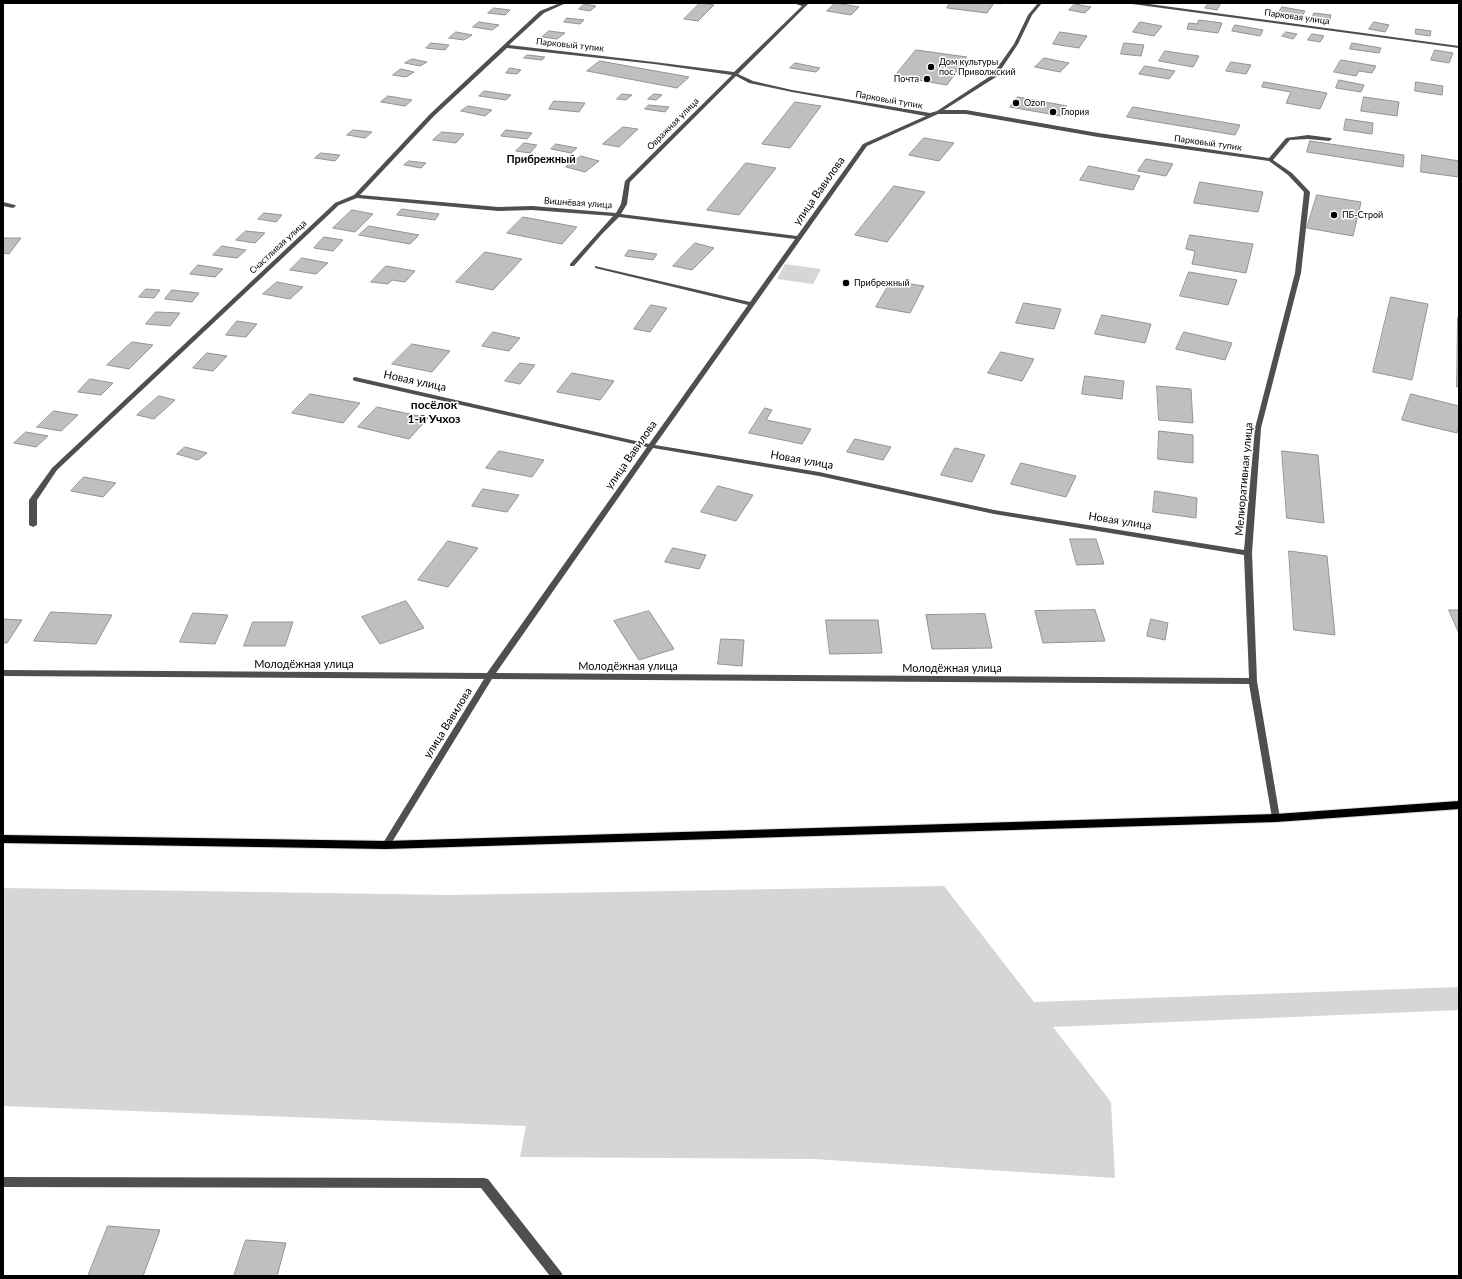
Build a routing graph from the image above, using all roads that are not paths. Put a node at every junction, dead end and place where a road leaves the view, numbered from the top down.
1 (564, 3) edge
2 (795, 3) edge
3 (1040, 3) edge
4 (1132, 3) edge
5 (806, 4) edge
6 (506, 46) junction
7 (1459, 47) edge
8 (735, 74) junction
9 (934, 114) junction
10 (1329, 139) dead end
11 (1270, 160) junction
12 (356, 196) junction
13 (3, 204) edge
14 (13, 206) dead end
15 (618, 215) junction
16 (798, 238) junction
17 (572, 265) dead end
18 (597, 267) dead end
19 (752, 304) junction
20 (354, 379) dead end
21 (651, 446) junction
22 (33, 525) dead end
23 (1248, 553) junction
24 (3, 673) edge
25 (490, 677) junction
26 (1254, 681) junction
27 (1459, 805) edge
28 (1276, 818) junction
29 (3, 839) edge
30 (386, 845) junction
31 (3, 1182) edge
32 (557, 1276) edge

1 - 6 street, Счастливая улица
2 - 5 street, Овражная улица
3 - 9 street, улица Вавилова
4 - 7 street, Парковая улица
5 - 8 street, Овражная улица
6 - 8 street, Парковый тупик
6 - 12 street, Счастливая улица
8 - 9 street, Парковый тупик
8 - 15 street, Овражная улица
9 - 11 street, Парковый тупик
9 - 16 street, улица Вавилова
10 - 11 street
11 - 23 street, Мелиоративная улица
12 - 15 street, Вишнёвая улица
12 - 22 street, Счастливая улица
13 - 14 street
15 - 16 street, Вишнёвая улица
15 - 17 street, Овражная улица
16 - 19 street, улица Вавилова
18 - 19 street
19 - 21 street, улица Вавилова
20 - 21 street, Новая улица
21 - 23 street, Новая улица
21 - 25 street, улица Вавилова
23 - 26 street, Мелиоративная улица
24 - 25 street, Молодёжная улица
25 - 26 street, Молодёжная улица
25 - 30 street, улица Вавилова
26 - 28 street, Мелиоративная улица
27 - 28 main road
28 - 30 main road
29 - 30 main road
31 - 32 street

